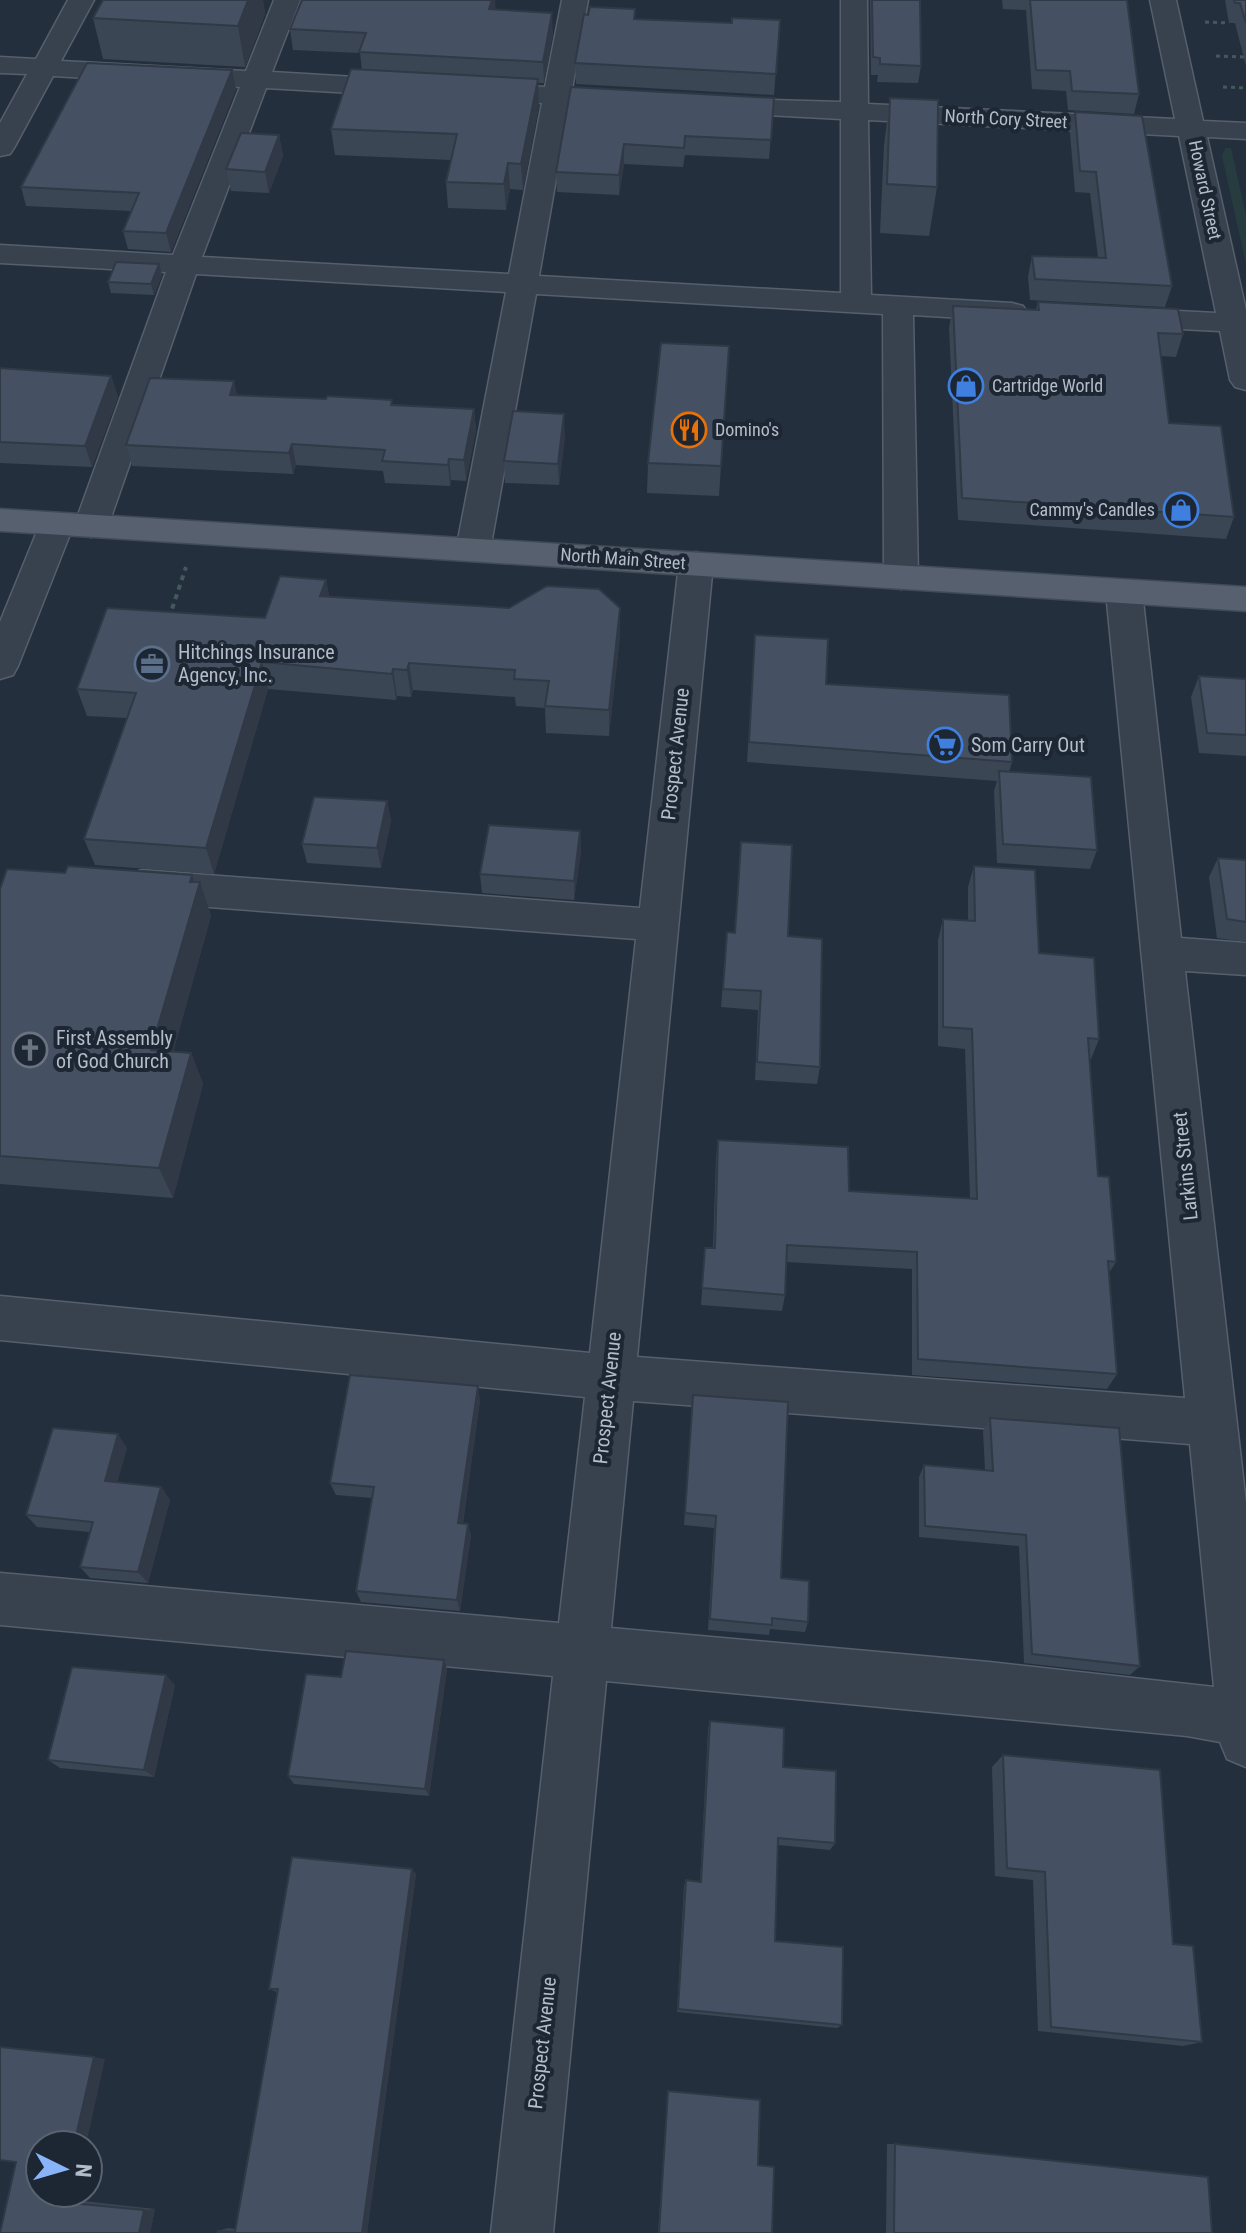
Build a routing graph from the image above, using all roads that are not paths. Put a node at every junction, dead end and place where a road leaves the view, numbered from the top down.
1 (81, 0) edge
2 (287, 0) edge
3 (575, 0) edge
4 (854, 0) edge
5 (1163, 0) edge
6 (0, 65) edge
7 (42, 68) junction
8 (257, 80) junction
9 (556, 96) junction
10 (651, 101) edge
11 (682, 103) edge
12 (856, 112) junction
13 (1192, 129) junction
14 (1246, 131) edge
15 (0, 148) edge
16 (0, 254) edge
17 (184, 265) junction
18 (521, 285) junction
19 (856, 303) junction
20 (898, 305) junction
21 (1039, 313) edge
22 (1084, 315) edge
23 (1234, 323) junction
24 (1246, 380) edge
25 (0, 520) edge
26 (74, 525) junction
27 (473, 550) junction
28 (696, 564) junction
29 (901, 577) junction
30 (1124, 592) junction
31 (1246, 599) edge
32 (0, 666) edge
33 (109, 884) edge
34 (657, 925) junction
35 (1162, 953) junction
36 (1246, 959) edge
37 (0, 1318) edge
38 (610, 1377) junction
39 (1213, 1423) junction
40 (0, 1599) edge
41 (581, 1652) junction
42 (1245, 1730) edge
43 (522, 2233) edge

1 - 7 street
2 - 8 street
3 - 9 street
4 - 12 street
5 - 13 street, Howard Street
6 - 7 street
7 - 8 street
7 - 15 street
8 - 9 street
8 - 17 street
9 - 10 street
9 - 18 street
11 - 12 street, North Cory Street
12 - 13 street, North Cory Street
12 - 19 street
13 - 14 street, North Cory Street
13 - 23 street, Howard Street
16 - 17 street
17 - 18 street
17 - 26 street
18 - 19 street
18 - 27 street
19 - 20 street
20 - 21 street
20 - 29 street
22 - 23 street
23 - 24 street, Howard Street
25 - 26 main road, North Main Street
26 - 27 main road, North Main Street
26 - 32 street
27 - 28 main road, North Main Street
28 - 29 main road, North Main Street
28 - 34 street, Prospect Avenue
29 - 30 main road, North Main Street
30 - 31 main road, North Main Street
30 - 35 street, Larkins Street
33 - 34 street
34 - 38 street, Prospect Avenue
35 - 36 street
35 - 39 street, Larkins Street
37 - 38 street
38 - 39 street
38 - 41 street, Prospect Avenue
39 - 42 street, Larkins Street
40 - 41 street
41 - 42 street
41 - 43 street, Prospect Avenue

